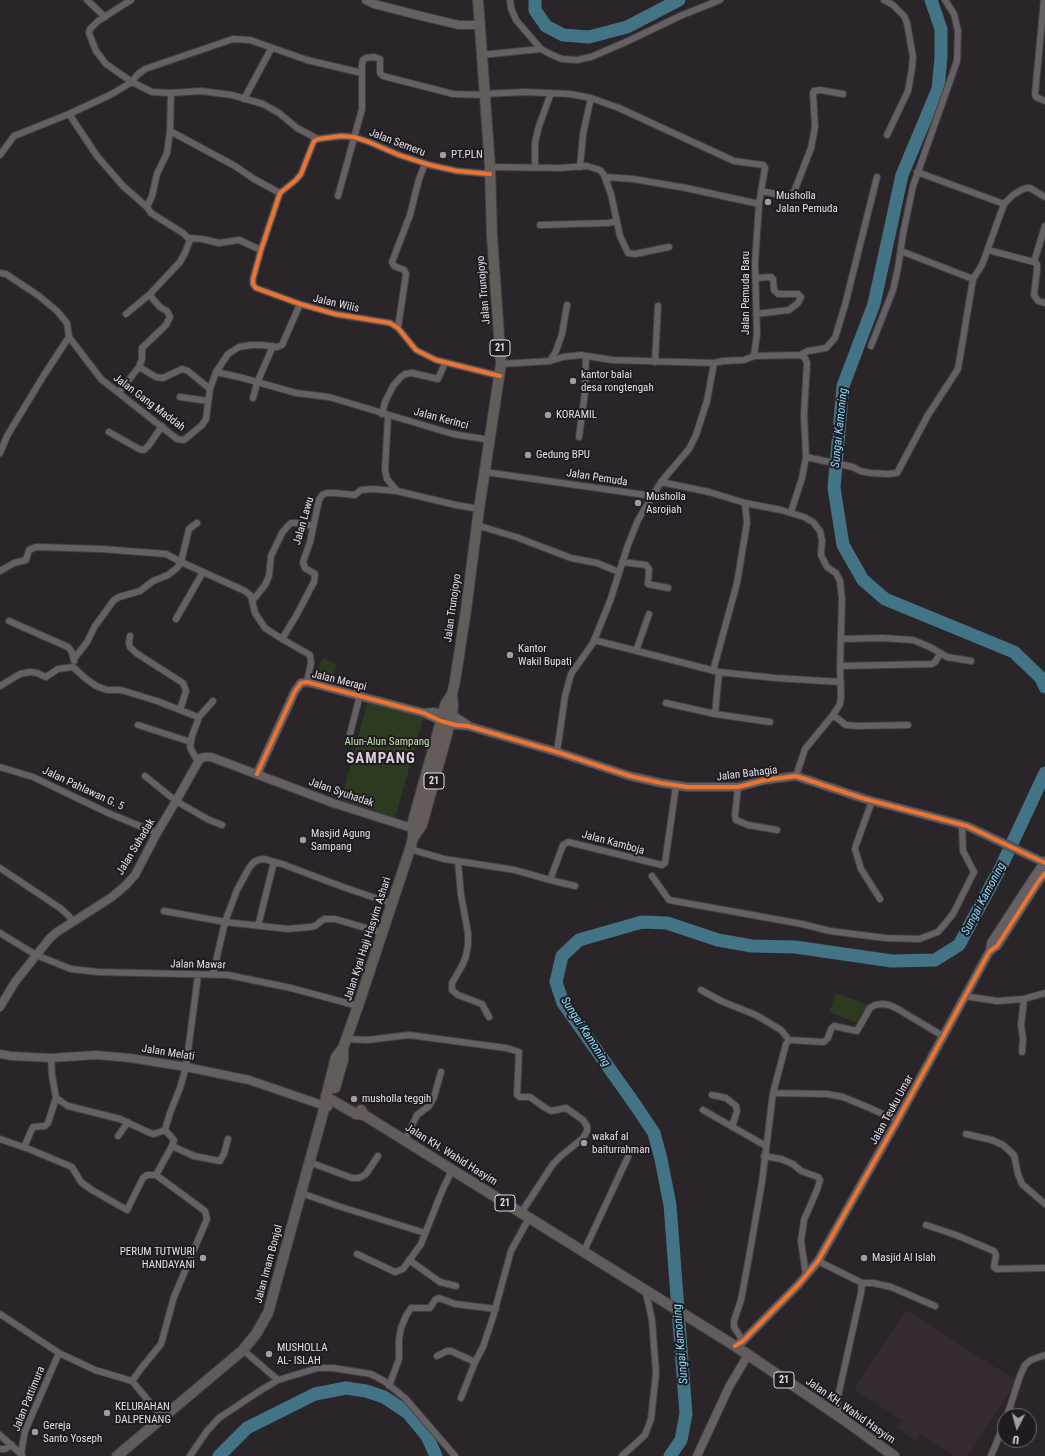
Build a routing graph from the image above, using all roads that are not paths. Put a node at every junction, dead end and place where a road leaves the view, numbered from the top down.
1 (87, 0) edge
2 (131, 0) edge
3 (366, 0) edge
4 (478, 0) edge
5 (510, 0) edge
6 (720, 0) edge
7 (884, 0) edge
8 (945, 0) edge
9 (1044, 0) edge
10 (105, 17) junction
11 (479, 25) junction
12 (271, 49) junction
13 (541, 49) junction
14 (481, 55) junction
15 (1042, 59) edge
16 (362, 73) junction
17 (132, 82) junction
18 (171, 93) junction
19 (551, 93) junction
20 (843, 94) dead end
21 (484, 95) junction
22 (244, 98) junction
23 (591, 98) junction
24 (1045, 101) edge
25 (69, 114) junction
26 (170, 132) junction
27 (887, 135) dead end
28 (354, 137) junction
29 (318, 139) junction
30 (0, 155) edge
31 (425, 164) junction
32 (580, 167) junction
33 (535, 168) junction
34 (490, 171) junction
35 (917, 172) junction
36 (605, 177) junction
37 (877, 177) dead end
38 (761, 192) junction
39 (280, 193) junction
40 (338, 196) dead end
41 (1045, 197) edge
42 (759, 204) junction
43 (1004, 204) junction
44 (147, 207) junction
45 (617, 221) junction
46 (540, 225) dead end
47 (1045, 226) edge
48 (189, 238) junction
49 (669, 247) dead end
50 (261, 250) junction
51 (988, 250) junction
52 (901, 251) junction
53 (1034, 262) junction
54 (0, 273) edge
55 (756, 278) junction
56 (973, 279) junction
57 (150, 294) junction
58 (1045, 303) edge
59 (300, 304) junction
60 (567, 305) dead end
61 (658, 306) dead end
62 (126, 314) dead end
63 (756, 314) junction
64 (398, 328) junction
65 (69, 337) junction
66 (273, 346) junction
67 (871, 346) dead end
68 (800, 355) junction
69 (586, 356) junction
70 (754, 356) junction
71 (550, 361) junction
72 (655, 362) junction
73 (445, 363) junction
74 (714, 363) junction
75 (501, 364) junction
76 (139, 367) junction
77 (216, 372) junction
78 (500, 376) junction
79 (257, 382) junction
80 (210, 389) junction
81 (119, 392) junction
82 (180, 397) dead end
83 (253, 398) dead end
84 (208, 401) junction
85 (385, 415) junction
86 (162, 426) junction
87 (109, 432) dead end
88 (579, 437) dead end
89 (490, 440) junction
90 (0, 453) edge
91 (806, 457) junction
92 (485, 472) junction
93 (661, 482) junction
94 (397, 491) junction
95 (653, 496) junction
96 (745, 503) junction
97 (479, 509) junction
98 (790, 512) junction
99 (197, 523) dead end
100 (476, 525) junction
101 (314, 526) junction
102 (181, 562) junction
103 (622, 562) junction
104 (0, 571) edge
105 (203, 572) junction
106 (619, 572) junction
107 (668, 588) dead end
108 (253, 600) junction
109 (649, 614) dead end
110 (176, 619) dead end
111 (9, 621) dead end
112 (130, 636) dead end
113 (282, 639) junction
114 (841, 640) junction
115 (593, 642) junction
116 (636, 651) junction
117 (940, 653) junction
118 (74, 659) junction
119 (971, 661) dead end
120 (840, 666) junction
121 (73, 667) junction
122 (716, 671) junction
123 (307, 682) junction
124 (841, 682) junction
125 (0, 686) edge
126 (360, 695) junction
127 (213, 701) dead end
128 (666, 703) dead end
129 (180, 710) junction
130 (715, 714) junction
131 (833, 715) junction
132 (198, 718) junction
133 (446, 718) junction
134 (770, 722) dead end
135 (138, 725) dead end
136 (908, 725) dead end
137 (350, 734) dead end
138 (191, 742) junction
139 (557, 752) junction
140 (198, 762) junction
141 (0, 767) edge
142 (257, 774) junction
143 (145, 776) dead end
144 (796, 776) junction
145 (676, 786) junction
146 (738, 786) junction
147 (176, 801) junction
148 (872, 801) junction
149 (222, 825) dead end
150 (962, 826) junction
151 (777, 830) dead end
152 (415, 832) junction
153 (157, 833) junction
154 (410, 849) junction
155 (274, 862) junction
156 (458, 862) junction
157 (1045, 862) edge
158 (0, 868) edge
159 (1045, 873) edge
160 (652, 876) dead end
161 (550, 880) junction
162 (575, 886) dead end
163 (880, 899) dead end
164 (393, 904) junction
165 (164, 911) dead end
166 (73, 922) junction
167 (225, 922) junction
168 (258, 926) junction
169 (0, 933) edge
170 (383, 933) junction
171 (990, 951) junction
172 (36, 955) junction
173 (213, 974) junction
174 (198, 975) junction
175 (701, 990) dead end
176 (1045, 993) edge
177 (964, 996) junction
178 (1024, 999) junction
179 (1, 1003) edge
180 (358, 1006) junction
181 (489, 1017) dead end
182 (943, 1036) junction
183 (789, 1040) junction
184 (345, 1043) junction
185 (1022, 1052) dead end
186 (0, 1054) edge
187 (51, 1058) junction
188 (186, 1067) junction
189 (442, 1072) dead end
190 (772, 1093) junction
191 (712, 1095) dead end
192 (56, 1098) junction
193 (328, 1101) junction
194 (703, 1110) dead end
195 (364, 1115) junction
196 (897, 1121) junction
197 (128, 1122) junction
198 (732, 1127) junction
199 (165, 1130) junction
200 (966, 1134) dead end
201 (118, 1136) dead end
202 (0, 1138) edge
203 (228, 1139) dead end
204 (405, 1140) junction
205 (172, 1146) junction
206 (766, 1146) junction
207 (24, 1147) junction
208 (378, 1156) dead end
209 (764, 1156) junction
210 (628, 1157) dead end
211 (309, 1162) junction
212 (452, 1170) junction
213 (156, 1175) junction
214 (301, 1193) junction
215 (1045, 1204) edge
216 (525, 1215) junction
217 (926, 1225) dead end
218 (425, 1233) junction
219 (584, 1252) junction
220 (356, 1254) dead end
221 (409, 1260) junction
222 (818, 1261) junction
223 (1045, 1268) edge
224 (806, 1275) junction
225 (862, 1283) junction
226 (456, 1286) dead end
227 (646, 1290) junction
228 (935, 1306) dead end
229 (496, 1309) junction
230 (0, 1314) edge
231 (739, 1344) junction
232 (243, 1350) junction
233 (59, 1353) junction
234 (1045, 1354) edge
235 (748, 1355) junction
236 (437, 1356) dead end
237 (475, 1362) junction
238 (278, 1380) junction
239 (132, 1381) junction
240 (389, 1386) junction
241 (461, 1398) dead end
242 (837, 1401) junction
243 (821, 1405) junction
244 (1010, 1408) edge
245 (839, 1417) junction
246 (163, 1418) junction
247 (0, 1435) edge
248 (997, 1441) edge
249 (12, 1445) junction
250 (0, 1449) edge
251 (22, 1455) edge
252 (117, 1456) edge
253 (190, 1456) edge
254 (455, 1456) edge
255 (622, 1456) edge
256 (697, 1456) edge
257 (894, 1456) edge
258 (991, 1456) edge

1 - 10 street
2 - 10 street
3 - 11 street
4 - 11 highway, Jalan Trunojoyo / 21
5 - 13 street
6 - 13 street
7 - 27 street
8 - 35 street
9 - 15 street
10 - 17 street
11 - 14 highway, Jalan Trunojoyo / 21
12 - 16 street
12 - 17 street
12 - 22 street
13 - 14 street
14 - 21 highway, Jalan Trunojoyo / 21
15 - 24 street
16 - 21 street
16 - 28 street
17 - 18 street
17 - 25 street
18 - 22 street
18 - 26 street
19 - 21 street
19 - 23 street
19 - 33 street
20 - 38 street
21 - 34 highway, Jalan Trunojoyo / 21
22 - 29 street
23 - 32 street
23 - 38 street, Jalan Pemuda Baru
25 - 30 street
25 - 44 street
26 - 39 street
26 - 44 street
28 - 29 street, Jalan Semeru
28 - 31 street, Jalan Semeru
28 - 40 street
29 - 39 street
31 - 34 street, Jalan Semeru
31 - 64 street
32 - 33 street, Jalan Semeru
32 - 36 street, Jalan Semeru
33 - 34 street, Jalan Semeru
34 - 75 highway, Jalan Trunojoyo / 21
35 - 43 street
35 - 52 street
36 - 42 street
36 - 45 street
37 - 68 street
38 - 42 street, Jalan Pemuda Baru
39 - 50 street, Jalan Wilis
41 - 43 street
42 - 55 street, Jalan Pemuda Baru
43 - 51 street
44 - 48 street
45 - 46 street
45 - 49 street
47 - 53 street
48 - 50 street
48 - 57 street
50 - 59 street, Jalan Wilis
51 - 53 street
51 - 56 street
52 - 56 street
52 - 67 street
53 - 58 street
54 - 65 street, Jalan Gang Maddah
55 - 63 street, Jalan Pemuda Baru
55 - 63 street
56 - 91 street
57 - 62 street
57 - 76 street
59 - 64 street, Jalan Wilis
59 - 66 street
60 - 71 street
61 - 72 street
63 - 70 street, Jalan Pemuda Baru
64 - 73 street
65 - 81 street, Jalan Gang Maddah
65 - 90 street
66 - 77 street, Jalan Gang Maddah
66 - 79 street
68 - 70 street
68 - 91 street
69 - 71 street
69 - 72 street
69 - 88 street
70 - 74 street
71 - 75 street
72 - 74 street
73 - 78 street
73 - 85 street
74 - 93 street
75 - 78 highway, Jalan Trunojoyo / 21
76 - 80 street
76 - 81 street
77 - 79 street, Jalan Kerinci
77 - 80 street, Jalan Gang Maddah
78 - 89 highway, Jalan Trunojoyo / 21
79 - 83 street
79 - 85 street, Jalan Kerinci
80 - 84 street, Jalan Gang Maddah
81 - 86 street, Jalan Gang Maddah
82 - 84 street
84 - 86 street, Jalan Gang Maddah
85 - 89 street, Jalan Kerinci
85 - 94 street
86 - 87 street
89 - 92 highway, Jalan Trunojoyo / 21
91 - 98 street
92 - 95 street, Jalan Pemuda
92 - 97 highway, Jalan Trunojoyo / 21
93 - 95 street
93 - 96 street
94 - 97 street, Jalan Lawu
94 - 101 street, Jalan Lawu
95 - 103 street
96 - 98 street
96 - 122 street
97 - 100 highway, Jalan Trunojoyo / 21
98 - 114 street
99 - 102 street
100 - 106 street
100 - 133 highway, Jalan Trunojoyo / 21
101 - 108 street
101 - 113 street, Jalan Lawu
102 - 104 street
102 - 105 street
102 - 118 street
103 - 106 street
103 - 107 street
105 - 108 street
105 - 110 street
106 - 115 street
108 - 113 street
109 - 116 street
111 - 118 street
112 - 129 street
113 - 123 street
114 - 117 street
114 - 120 street
115 - 116 street
115 - 139 street
116 - 122 street
117 - 119 street
117 - 120 street
118 - 121 street
120 - 124 street
121 - 125 street
121 - 129 street
122 - 124 street
122 - 130 street
123 - 126 street, Jalan Merapi
123 - 142 street, Jalan Merapi
124 - 131 street
126 - 133 street, Jalan Merapi
126 - 137 street
127 - 132 street
128 - 130 street
129 - 132 street
130 - 134 street
131 - 136 street
131 - 144 street
132 - 138 street
133 - 139 street, Jalan Bahagia
133 - 152 highway, Jalan Kyai Haji Hasyim Ashari / 21
135 - 138 street
138 - 140 street
139 - 145 street, Jalan Bahagia
140 - 142 street
140 - 147 street, Jalan Suhadak
141 - 153 street, Jalan Pahlawan G. 5
142 - 152 street, Jalan Syuhadak
143 - 147 street
144 - 146 street, Jalan Bahagia
144 - 148 street, Jalan Bahagia
145 - 146 street, Jalan Bahagia
145 - 161 street, Jalan Kamboja
146 - 151 street
147 - 149 street
147 - 153 street, Jalan Suhadak
148 - 150 street, Jalan Bahagia
148 - 163 street
150 - 157 street, Jalan Bahagia
150 - 160 street
152 - 154 highway, Jalan Kyai Haji Hasyim Ashari / 21
153 - 166 street, Jalan Suhadak
154 - 156 street
154 - 164 highway, Jalan Kyai Haji Hasyim Ashari / 21
155 - 164 street
155 - 167 street
155 - 168 street
156 - 161 street
156 - 181 street
157 - 171 street, Jalan Teuku Umar
158 - 166 street
159 - 171 street, Jalan Teuku Umar
161 - 162 street
164 - 170 highway, Jalan Kyai Haji Hasyim Ashari / 21
165 - 167 street
166 - 172 street, Jalan Suhadak
167 - 168 street
167 - 173 street
168 - 170 street
169 - 172 street, Jalan Mawar
170 - 180 highway, Jalan Kyai Haji Hasyim Ashari / 21
171 - 177 street, Jalan Teuku Umar
172 - 174 street, Jalan Mawar
172 - 179 street, Jalan Suhadak
173 - 174 street, Jalan Mawar
173 - 180 street, Jalan Mawar
174 - 188 street
175 - 183 street
176 - 178 street
177 - 178 street
177 - 182 street, Jalan Teuku Umar
178 - 185 street
180 - 184 highway, Jalan Kyai Haji Hasyim Ashari / 21
182 - 183 street
182 - 196 street, Jalan Teuku Umar
183 - 190 street
184 - 193 highway, Jalan Kyai Haji Hasyim Ashari / 21
184 - 216 street
186 - 187 street, Jalan Melati
187 - 188 street, Jalan Melati
187 - 192 street
188 - 193 street, Jalan Melati
188 - 199 street
189 - 204 street
190 - 196 street
190 - 206 street
191 - 198 street
192 - 197 street
192 - 207 street
193 - 195 highway, Jalan KH. Wahid Hasyim / 21
193 - 195 highway, Jalan KH. Wahid Hasyim / 21
193 - 211 main road, Jalan Imam Bonjol
194 - 198 street
195 - 204 highway, Jalan KH. Wahid Hasyim / 21
196 - 222 street, Jalan Teuku Umar
197 - 199 street
197 - 201 street
198 - 206 street
199 - 205 street
200 - 215 street
202 - 207 street
203 - 205 street
204 - 212 highway, Jalan KH. Wahid Hasyim / 21
205 - 213 street
206 - 209 street
207 - 213 street
208 - 211 street
209 - 224 street
209 - 231 street
210 - 219 street
211 - 214 main road, Jalan Imam Bonjol
212 - 216 highway, Jalan KH. Wahid Hasyim / 21
212 - 218 street
213 - 239 street
214 - 218 street
214 - 232 main road, Jalan Imam Bonjol
216 - 219 highway, Jalan KH. Wahid Hasyim / 21
216 - 229 street
217 - 223 street
218 - 221 street
219 - 227 highway, Jalan KH. Wahid Hasyim / 21
220 - 221 street
221 - 226 street
222 - 224 street, Jalan Teuku Umar
222 - 225 street
224 - 231 street, Jalan Teuku Umar
225 - 228 street
225 - 242 street
227 - 231 highway, Jalan KH. Wahid Hasyim / 21
227 - 255 street
229 - 237 street
229 - 240 street
230 - 233 street
231 - 235 highway, Jalan KH. Wahid Hasyim / 21
232 - 238 street
232 - 246 main road, Jalan Imam Bonjol
233 - 239 street
233 - 251 street, Jalan Pattimura
234 - 244 street
235 - 243 highway, Jalan KH. Wahid Hasyim / 21
235 - 256 street
236 - 237 street
237 - 241 street
238 - 240 street
238 - 253 street
239 - 246 street
240 - 254 street
242 - 243 street
242 - 245 street
243 - 245 highway, Jalan KH. Wahid Hasyim / 21
245 - 257 highway, Jalan KH. Wahid Hasyim / 21
246 - 252 main road, Jalan Imam Bonjol
247 - 249 street
248 - 258 street
249 - 250 street
249 - 251 street

